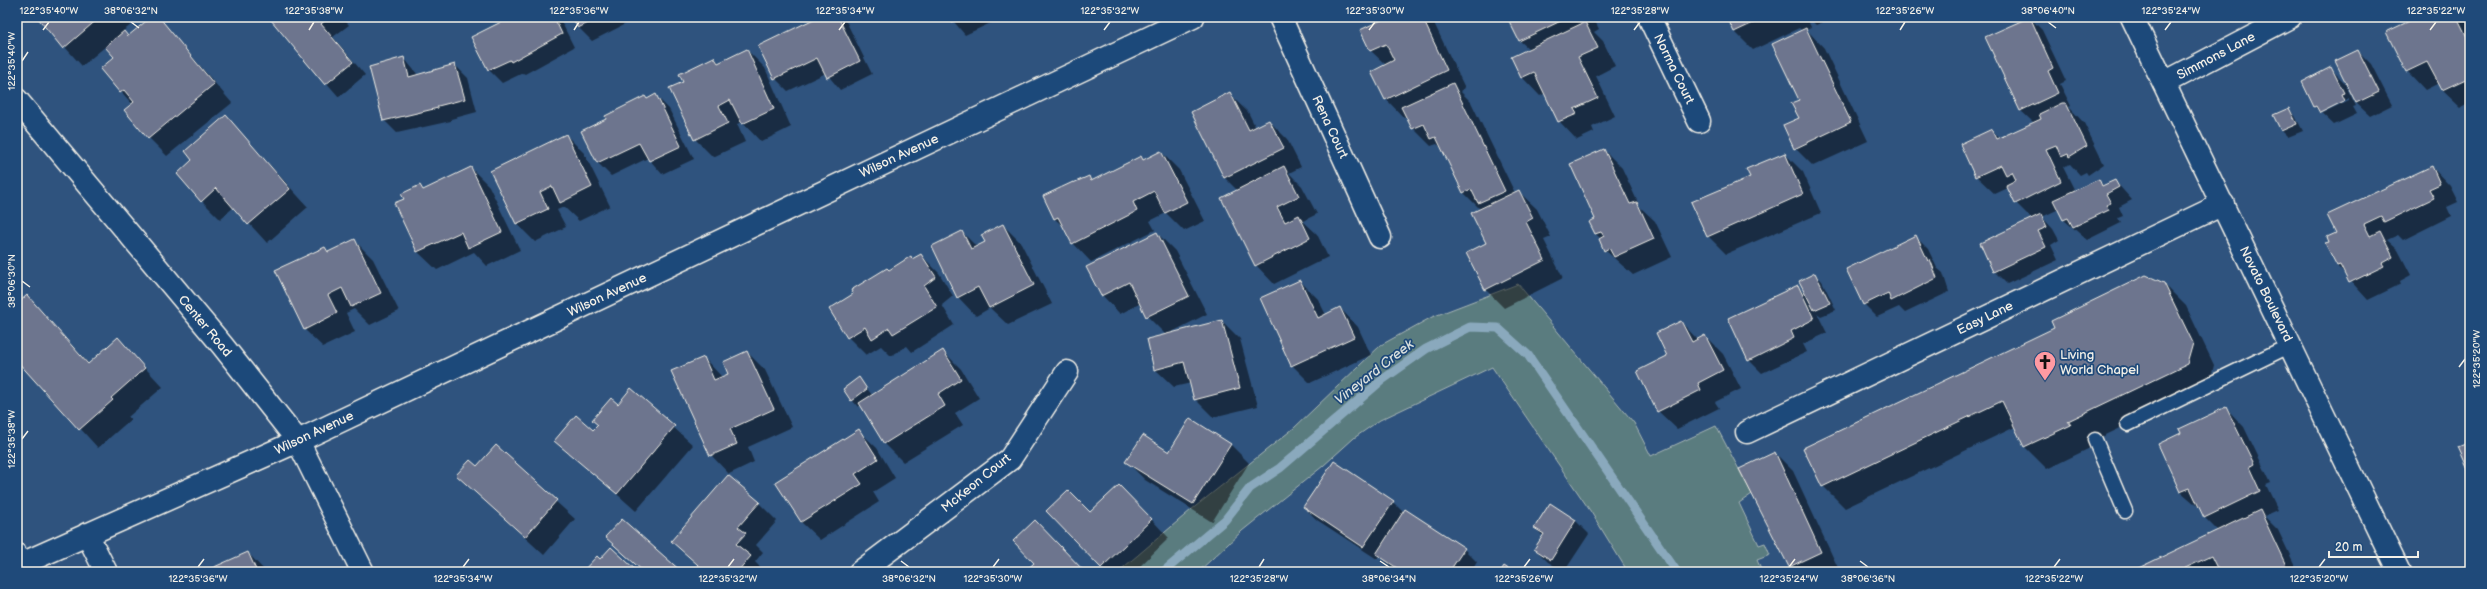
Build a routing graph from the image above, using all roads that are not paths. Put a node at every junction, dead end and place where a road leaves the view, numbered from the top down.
1 (1193, 17) edge
2 (1280, 17) edge
3 (1648, 17) edge
4 (2132, 17) edge
5 (2290, 17) edge
6 (2164, 83) junction
7 (17, 100) edge
8 (1699, 121) dead end
9 (2223, 204) junction
10 (1380, 237) dead end
11 (2291, 345) junction
12 (1067, 372) dead end
13 (2128, 424) dead end
14 (1747, 432) dead end
15 (2095, 440) dead end
16 (298, 441) junction
17 (2124, 511) dead end
18 (86, 534) junction
19 (20, 559) edge
20 (106, 572) edge
21 (363, 572) edge
22 (860, 572) edge
23 (2399, 572) edge

1 - 16 street, Wilson Avenue
2 - 10 street, Rena Court
3 - 8 street, Norma Court
4 - 6 street, Novato Boulevard
5 - 6 street, Simmons Lane
6 - 9 street, Novato Boulevard
7 - 16 street, Center Road
9 - 11 street, Novato Boulevard
9 - 14 street, Easy Lane
11 - 13 lane
11 - 23 street, Novato Boulevard
12 - 22 street, McKeon Court
15 - 17 lane
16 - 18 street, Wilson Avenue
16 - 21 street, Center Road
18 - 19 street, Wilson Avenue
18 - 20 street

